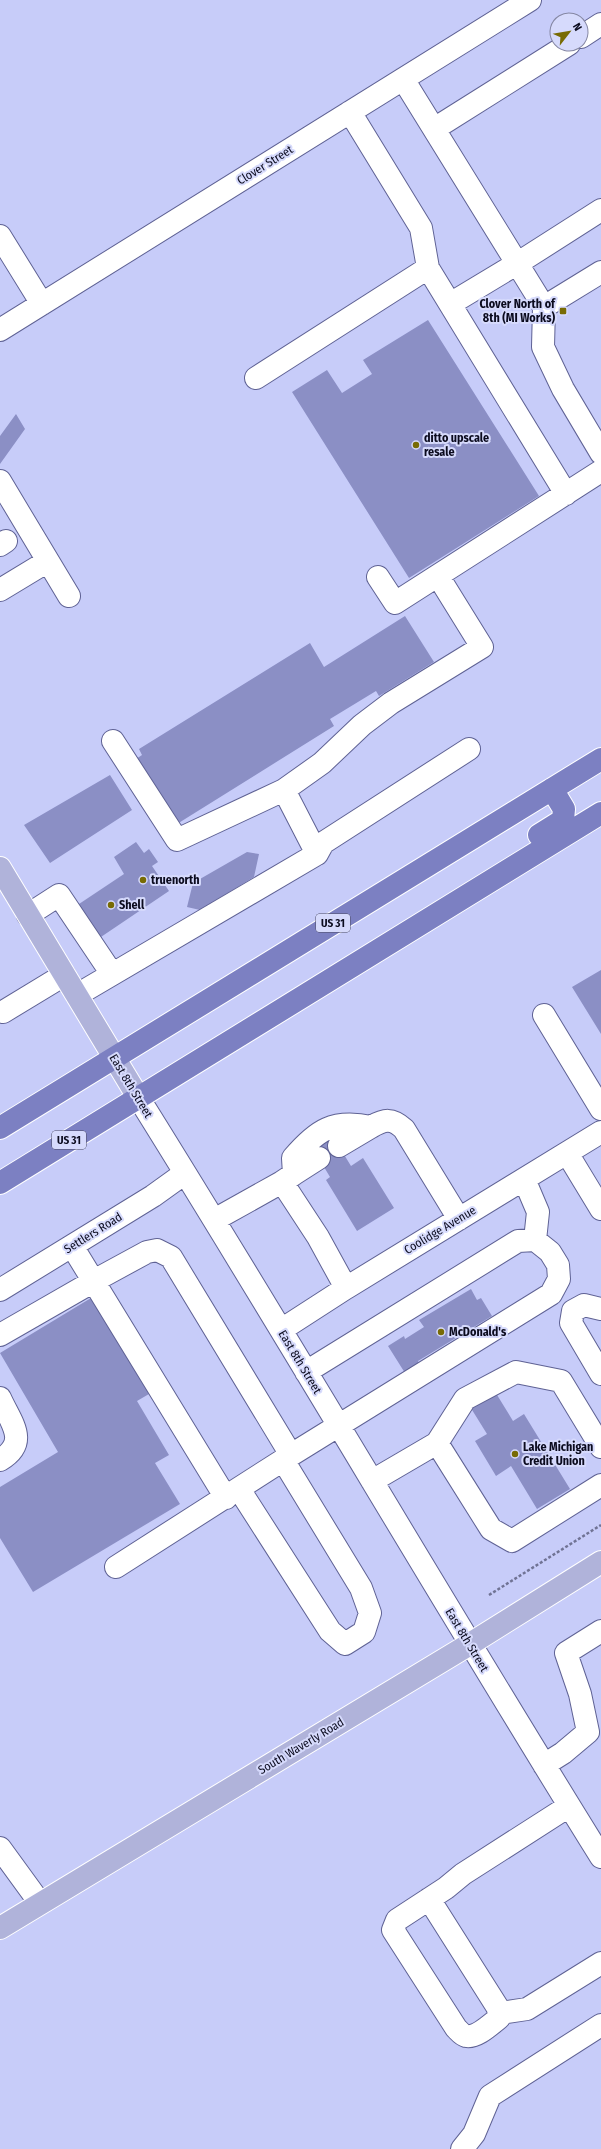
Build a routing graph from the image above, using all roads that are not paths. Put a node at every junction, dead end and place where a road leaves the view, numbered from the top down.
1 (530, 0) edge
2 (556, 52) edge
3 (403, 79) junction
4 (350, 112) junction
5 (434, 129) junction
6 (601, 210) edge
7 (0, 236) edge
8 (518, 264) junction
9 (428, 268) junction
10 (601, 272) edge
11 (42, 304) junction
12 (450, 304) junction
13 (544, 307) junction
14 (0, 330) edge
15 (256, 378) dead end
16 (601, 453) edge
17 (601, 471) edge
18 (0, 481) edge
19 (566, 494) junction
20 (48, 561) junction
21 (438, 576) junction
22 (378, 577) dead end
23 (0, 590) edge
24 (69, 596) dead end
25 (113, 741) dead end
26 (469, 749) dead end
27 (601, 759) edge
28 (552, 789) junction
29 (284, 790) junction
30 (601, 813) edge
31 (317, 854) junction
32 (0, 868) edge
33 (28, 915) junction
34 (368, 957) junction
35 (112, 974) junction
36 (64, 975) junction
37 (77, 995) junction
38 (1, 1011) edge
39 (544, 1015) dead end
40 (114, 1057) junction
41 (138, 1097) junction
42 (601, 1109) edge
43 (371, 1127) junction
44 (0, 1128) edge
45 (601, 1132) edge
46 (339, 1146) dead end
47 (567, 1153) junction
48 (319, 1158) dead end
49 (185, 1173) junction
50 (288, 1178) junction
51 (524, 1179) junction
52 (0, 1183) edge
53 (601, 1208) edge
54 (459, 1219) junction
55 (214, 1220) junction
56 (535, 1240) junction
57 (72, 1246) junction
58 (93, 1281) junction
59 (346, 1288) junction
60 (0, 1290) edge
61 (551, 1294) junction
62 (601, 1309) edge
63 (573, 1311) junction
64 (281, 1330) junction
65 (0, 1335) edge
66 (306, 1372) junction
67 (601, 1374) edge
68 (0, 1398) edge
69 (338, 1425) junction
70 (437, 1443) junction
71 (601, 1447) edge
72 (287, 1458) junction
73 (0, 1460) edge
74 (372, 1481) junction
75 (601, 1485) edge
76 (232, 1493) junction
77 (601, 1562) edge
78 (116, 1567) dead end
79 (601, 1631) edge
80 (470, 1644) junction
81 (544, 1765) junction
82 (570, 1806) junction
83 (0, 1848) edge
84 (601, 1857) edge
85 (429, 1899) junction
86 (40, 1903) junction
87 (0, 1928) edge
88 (601, 1963) edge
89 (500, 2013) junction
90 (601, 2025) edge
91 (462, 2149) edge

1 - 3 street, Clover Street
2 - 5 street
3 - 4 street, Clover Street
3 - 5 street
4 - 9 street
4 - 11 street, Clover Street
5 - 8 street
6 - 8 street
7 - 11 street
8 - 12 street
8 - 13 street
9 - 12 street
9 - 15 street
10 - 13 street
11 - 14 street, Clover Street
12 - 19 street
13 - 16 street
17 - 19 street
18 - 20 street
19 - 21 street
20 - 23 street
20 - 24 street
21 - 22 street
21 - 29 street
25 - 29 street
26 - 31 street
27 - 28 highway, US 31
28 - 34 highway
28 - 40 highway, US 31
29 - 31 street
30 - 34 highway, US 31
31 - 35 street
32 - 33 main road, East 8th Street
33 - 35 street
33 - 36 main road, East 8th Street
34 - 41 highway, US 31
35 - 37 street
36 - 37 main road, East 8th Street
36 - 38 street
37 - 40 main road, East 8th Street
39 - 42 street
40 - 41 main road, East 8th Street
40 - 44 highway, US 31
41 - 49 street, East 8th Street
41 - 52 highway, US 31
43 - 46 street
43 - 50 street
43 - 54 street
45 - 47 street, Coolidge Avenue
47 - 51 street, Coolidge Avenue
47 - 53 street
48 - 50 street
49 - 55 street, East 8th Street
49 - 57 street, Settlers Road
50 - 55 street
50 - 59 street
51 - 54 street, Coolidge Avenue
51 - 56 street
54 - 59 street, Coolidge Avenue
55 - 64 street, East 8th Street
56 - 61 street
56 - 66 street
57 - 58 street
57 - 60 street, Settlers Road
58 - 65 street
58 - 72 street
58 - 76 street
59 - 64 street, Coolidge Avenue
61 - 63 street
61 - 69 street
62 - 63 street
63 - 67 street
64 - 66 street, East 8th Street
66 - 69 street, East 8th Street
68 - 73 street
69 - 72 street
69 - 74 street, East 8th Street
70 - 71 street
70 - 74 street
70 - 75 street
72 - 76 street
72 - 76 street
74 - 80 street, East 8th Street
76 - 78 street
77 - 80 main road, South Waverly Road
79 - 81 street
80 - 81 street, East 8th Street
80 - 86 main road, South Waverly Road
81 - 82 street, East 8th Street
82 - 84 street, East 8th Street
82 - 85 street
83 - 86 street
85 - 89 street
85 - 89 street
86 - 87 main road, South Waverly Road
88 - 89 street
90 - 91 street

